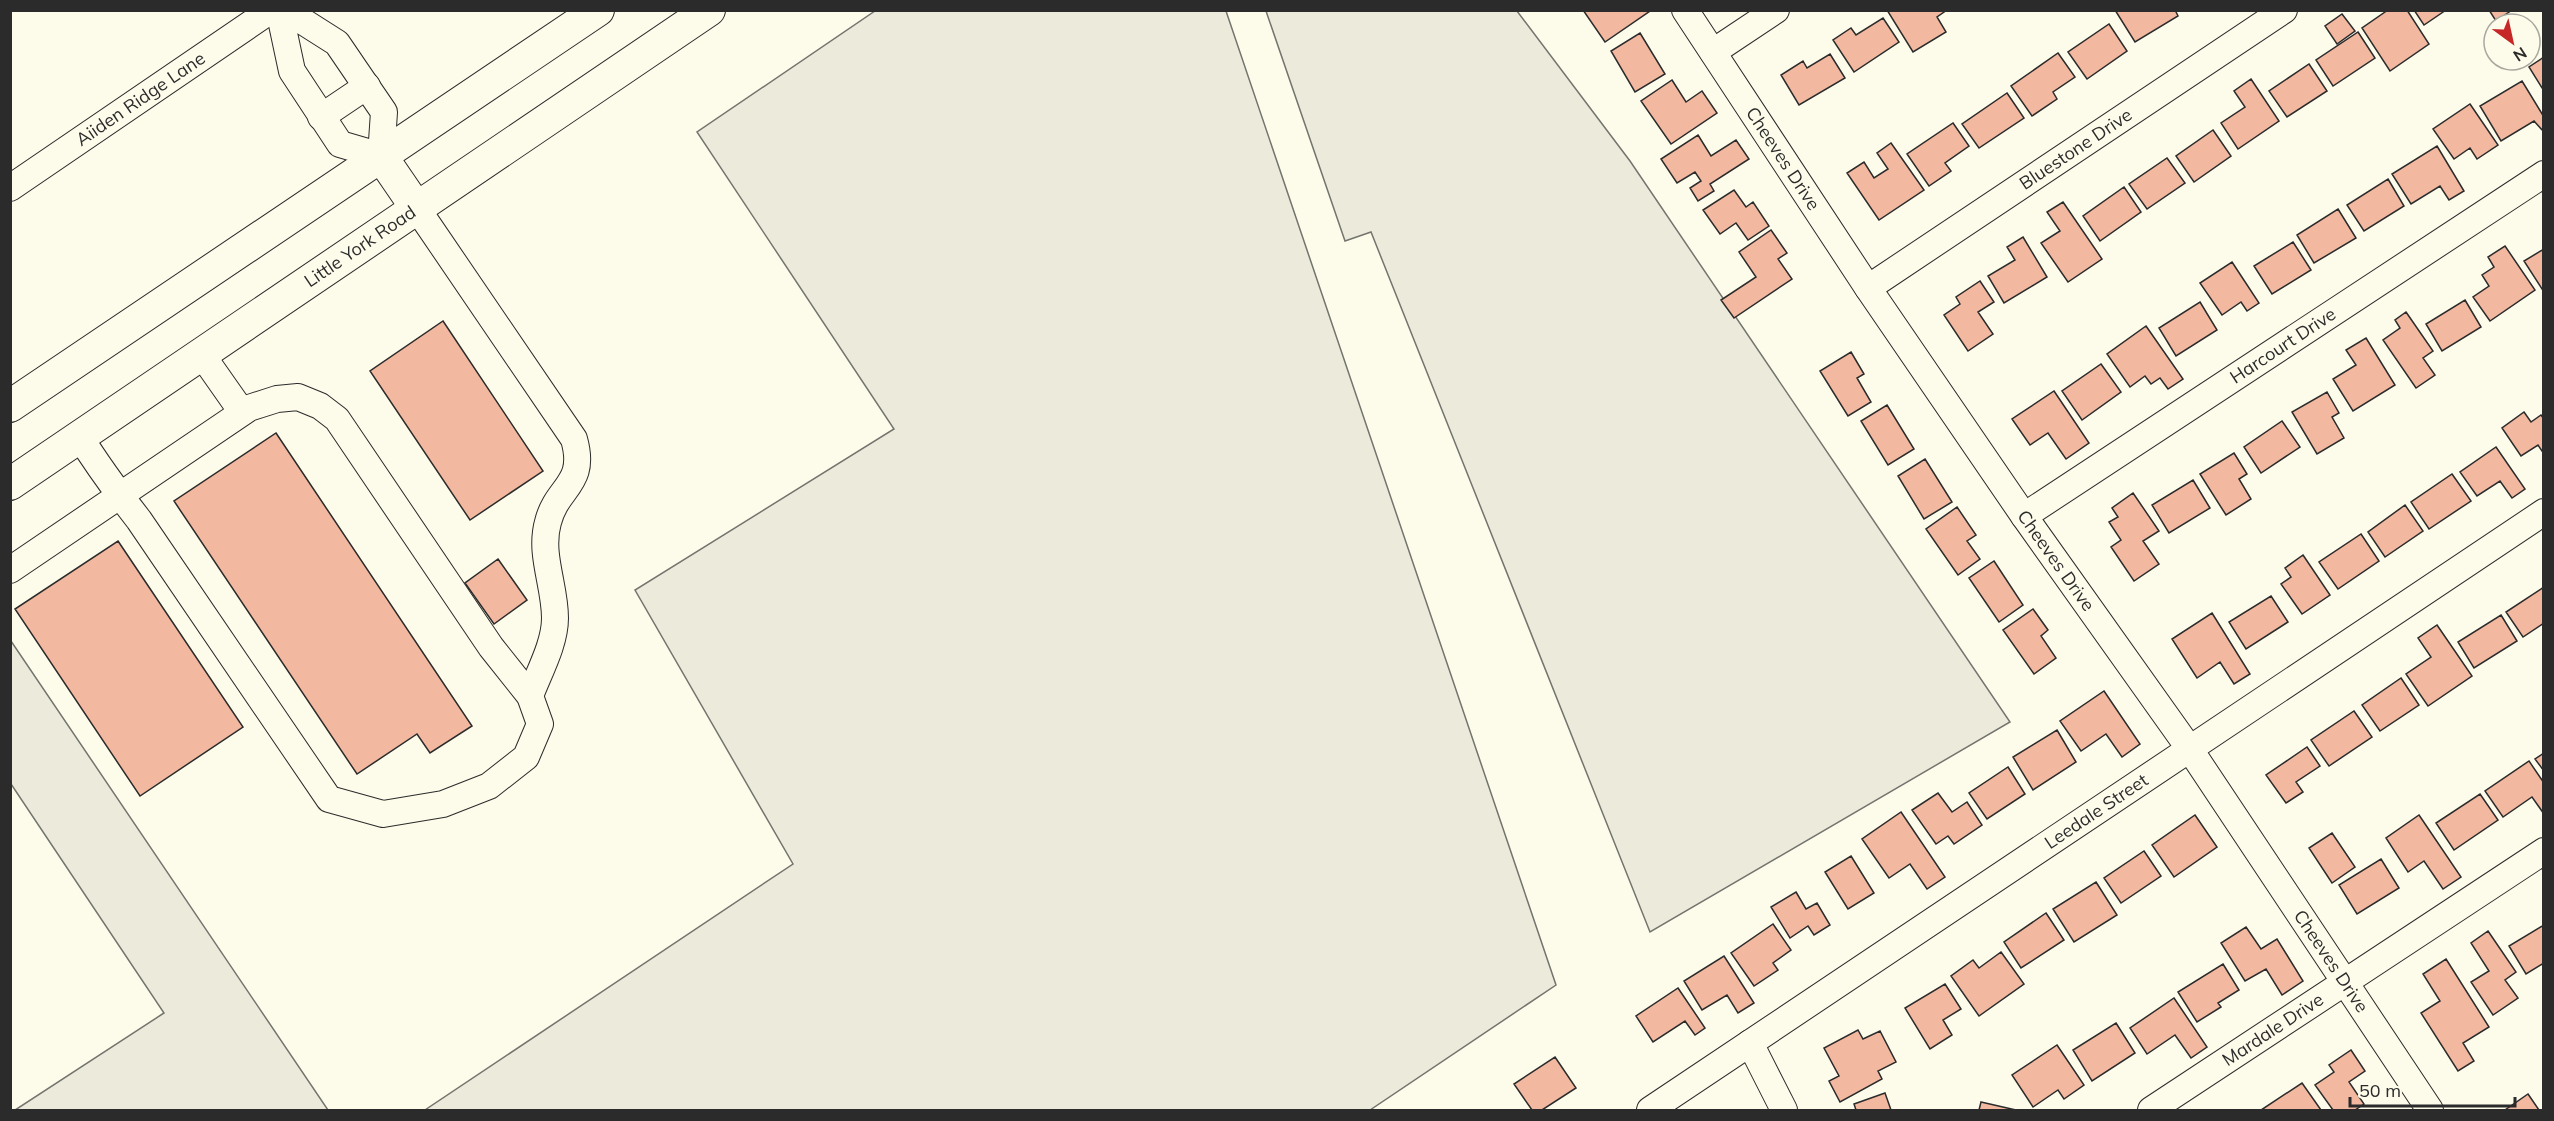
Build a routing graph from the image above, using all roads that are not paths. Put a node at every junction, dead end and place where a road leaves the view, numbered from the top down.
1 (271, 10) edge
2 (279, 10) edge
3 (285, 10) edge
4 (598, 10) edge
5 (709, 10) edge
6 (1685, 10) edge
7 (1776, 10) edge
8 (2284, 10) edge
9 (1713, 52) junction
10 (367, 86) junction
11 (321, 117) junction
12 (381, 156) junction
13 (2544, 174) edge
14 (10, 188) edge
15 (418, 210) junction
16 (1868, 288) junction
17 (202, 355) junction
18 (10, 406) edge
19 (242, 412) junction
20 (80, 437) junction
21 (10, 484) edge
22 (119, 495) junction
23 (2544, 512) edge
24 (2024, 516) junction
25 (10, 570) edge
26 (530, 696) junction
27 (2189, 748) junction
28 (2544, 851) edge
29 (2344, 983) junction
30 (1749, 1043) junction
31 (1650, 1110) edge
32 (1784, 1110) edge
33 (2151, 1110) edge
34 (2430, 1110) edge

1 - 14 street, Aiiden Ridge Lane
2 - 11 street
3 - 10 street
4 - 12 main road
5 - 15 main road, Little York Road
6 - 9 street, Cheeves Drive
7 - 9 street
8 - 16 street, Bluestone Drive
9 - 16 street, Cheeves Drive
10 - 11 street
10 - 12 street
11 - 12 street
12 - 15 main road
12 - 18 main road
13 - 24 street, Harcourt Drive
15 - 17 main road, Little York Road
15 - 26 street
16 - 24 street, Cheeves Drive
17 - 19 street
17 - 20 main road, Little York Road
19 - 22 street
19 - 26 street
20 - 21 main road, Little York Road
20 - 22 street
22 - 25 street
22 - 26 street
23 - 27 street, Leedale Street
24 - 27 street, Cheeves Drive
27 - 29 street, Cheeves Drive
27 - 30 street, Leedale Street
28 - 29 street, Mardale Drive
29 - 33 street, Mardale Drive
29 - 34 street, Cheeves Drive
30 - 31 street, Leedale Street
30 - 32 street

